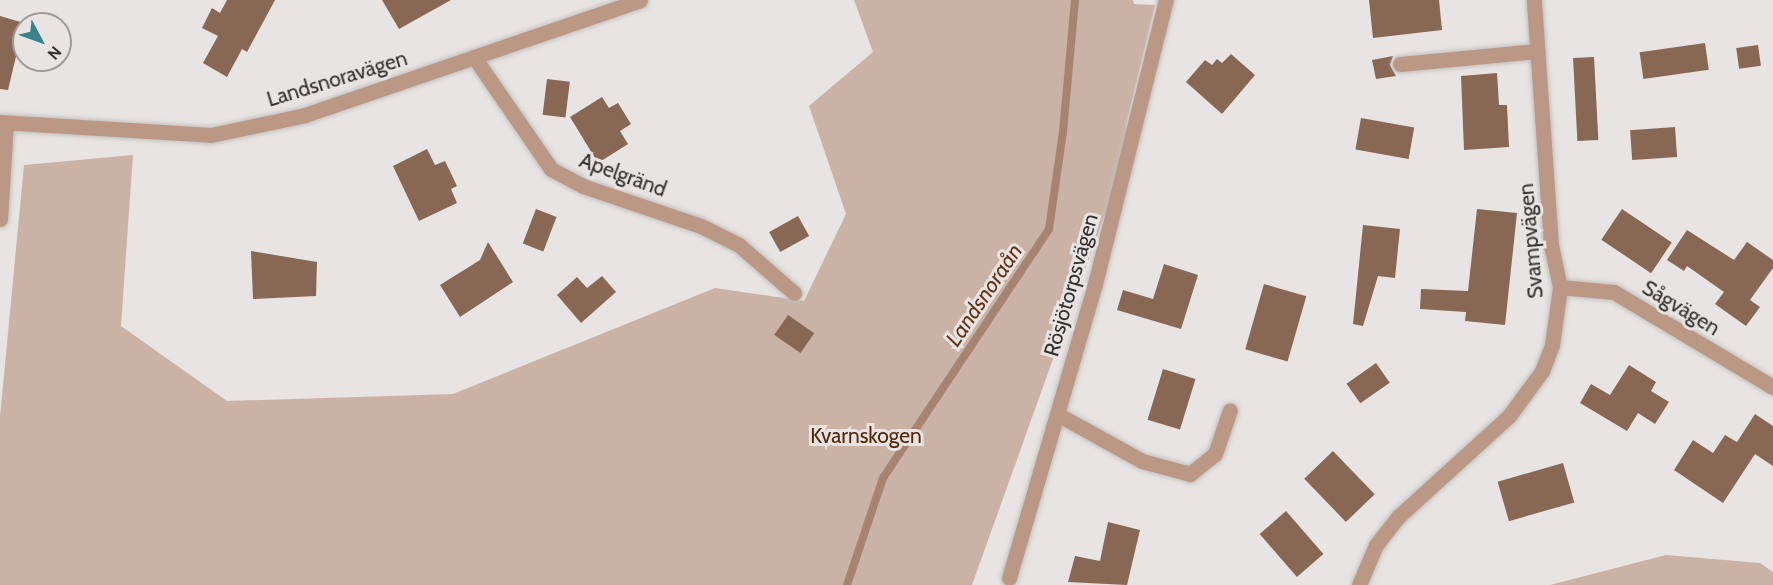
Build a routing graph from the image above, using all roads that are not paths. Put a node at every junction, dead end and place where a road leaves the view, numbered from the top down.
1 (640, 0) edge
2 (1166, 0) edge
3 (1533, 0) edge
4 (1537, 51) junction
5 (474, 57) junction
6 (1400, 64) dead end
7 (3, 123) edge
8 (0, 219) edge
9 (1560, 287) junction
10 (794, 293) dead end
11 (1773, 387) edge
12 (1230, 410) dead end
13 (1057, 414) junction
14 (1009, 578) dead end
15 (1359, 585) edge

1 - 5 street, Landsnoravägen
2 - 13 street, Rösjötorpsvägen
3 - 4 street, Svampvägen
4 - 6 street
4 - 9 street, Svampvägen
5 - 7 street, Landsnoravägen
5 - 10 street, Apelgränd
7 - 8 street
9 - 11 street, Sågvägen
9 - 15 street, Svampvägen
12 - 13 street
13 - 14 street, Rösjötorpsvägen

